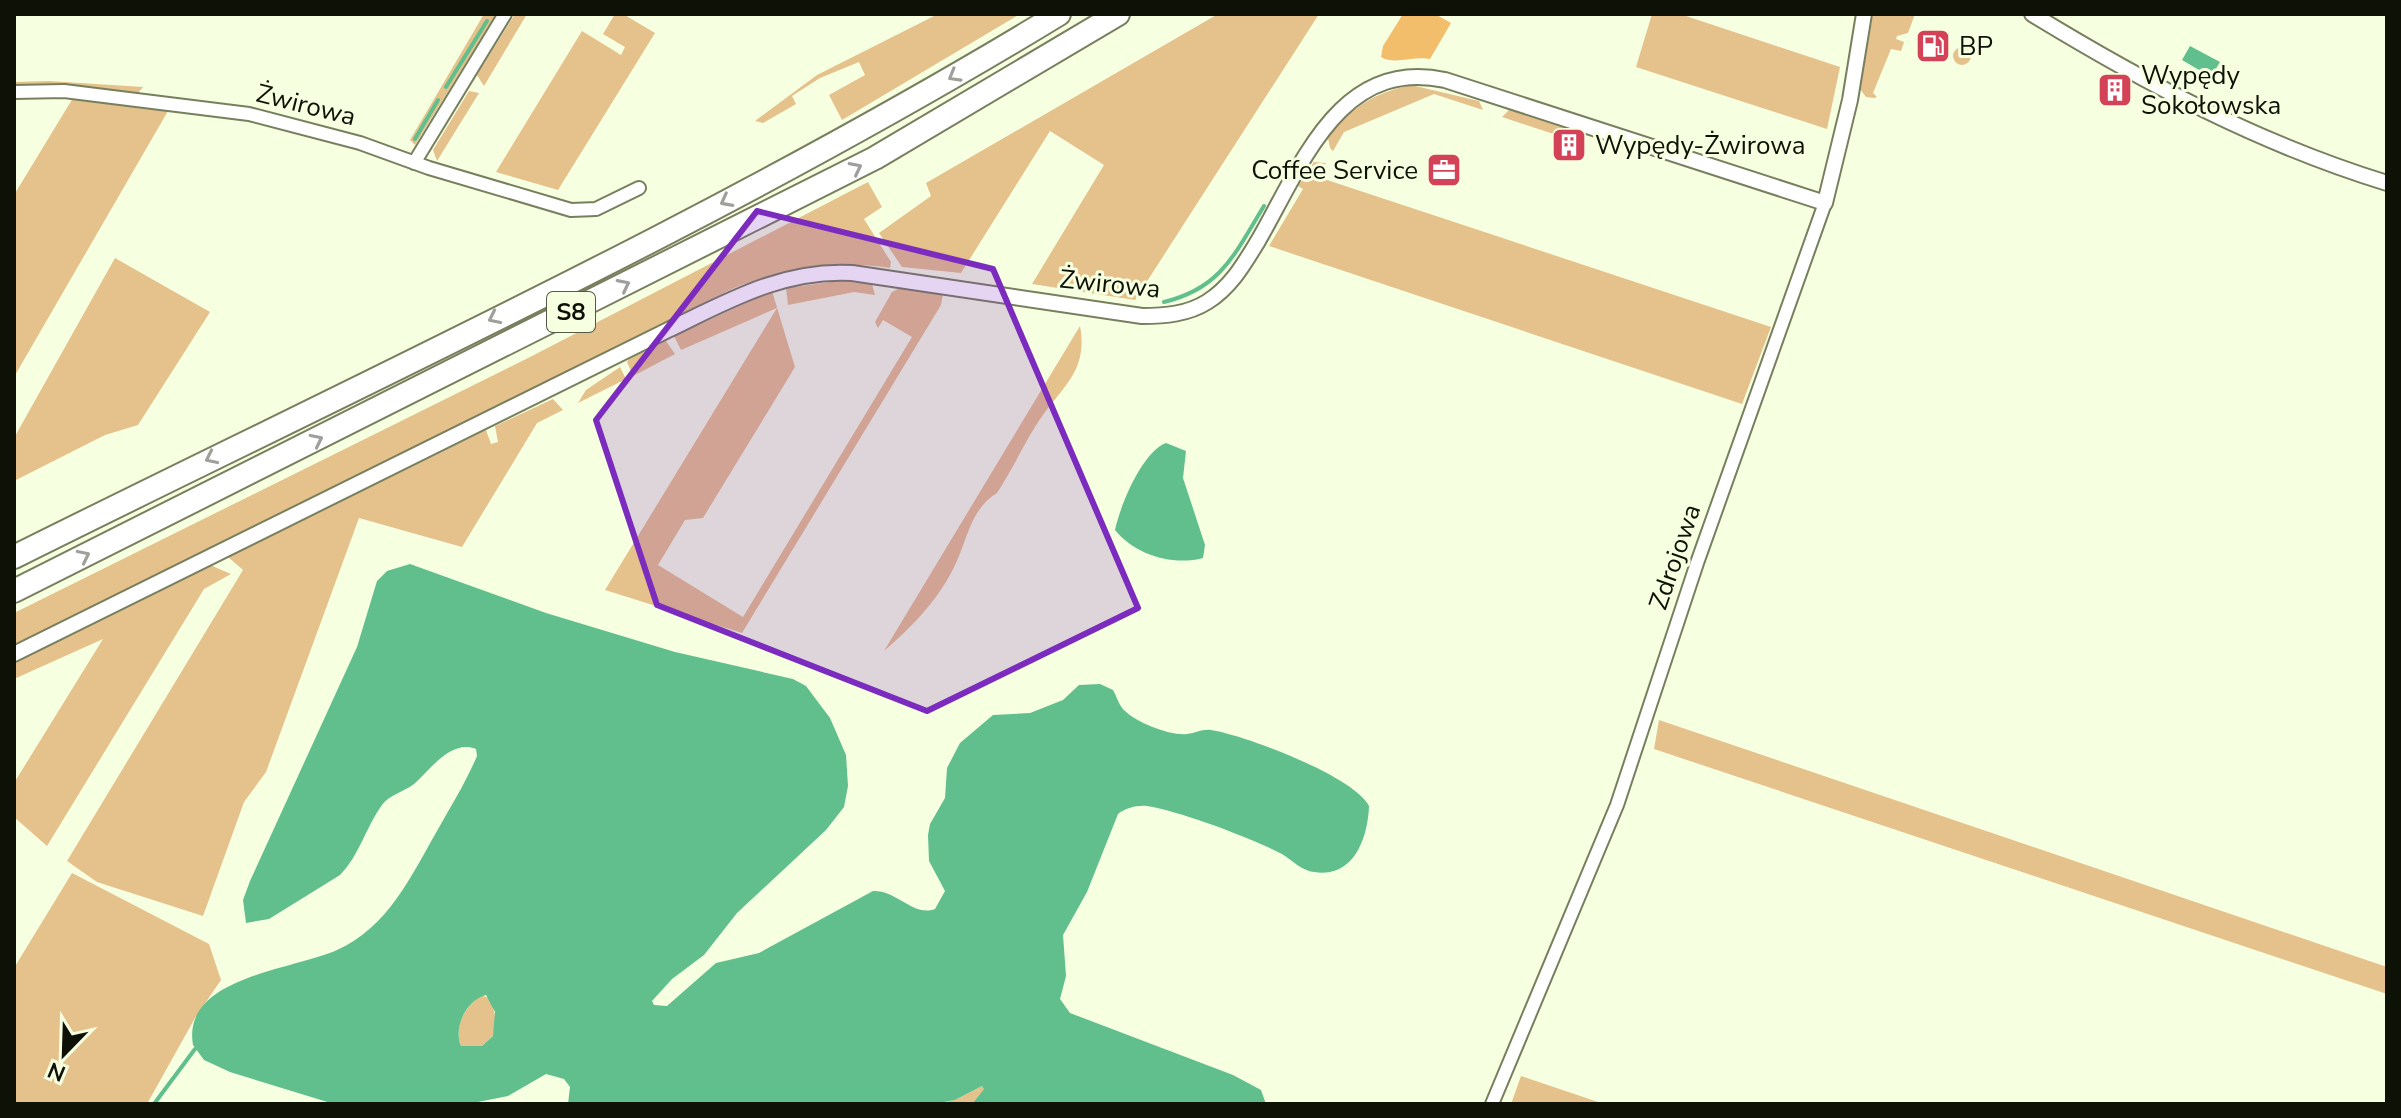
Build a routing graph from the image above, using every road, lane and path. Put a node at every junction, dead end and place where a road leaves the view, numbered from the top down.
1 (505, 14) edge
2 (1059, 14) edge
3 (1118, 14) edge
4 (1864, 14) edge
5 (2032, 14) edge
6 (14, 92) edge
7 (414, 163) junction
8 (2387, 183) edge
9 (639, 188) dead end
10 (1825, 203) junction
11 (14, 557) edge
12 (14, 591) edge
13 (14, 654) edge
14 (1492, 1104) edge

1 - 7 street
2 -> 11 highway, S8
12 -> 3 highway, S8
4 - 10 street, Zdrojowa
5 - 8 street
6 - 7 street, Żwirowa
7 - 9 street, Żwirowa
10 - 13 street, Żwirowa
10 - 14 street, Zdrojowa

